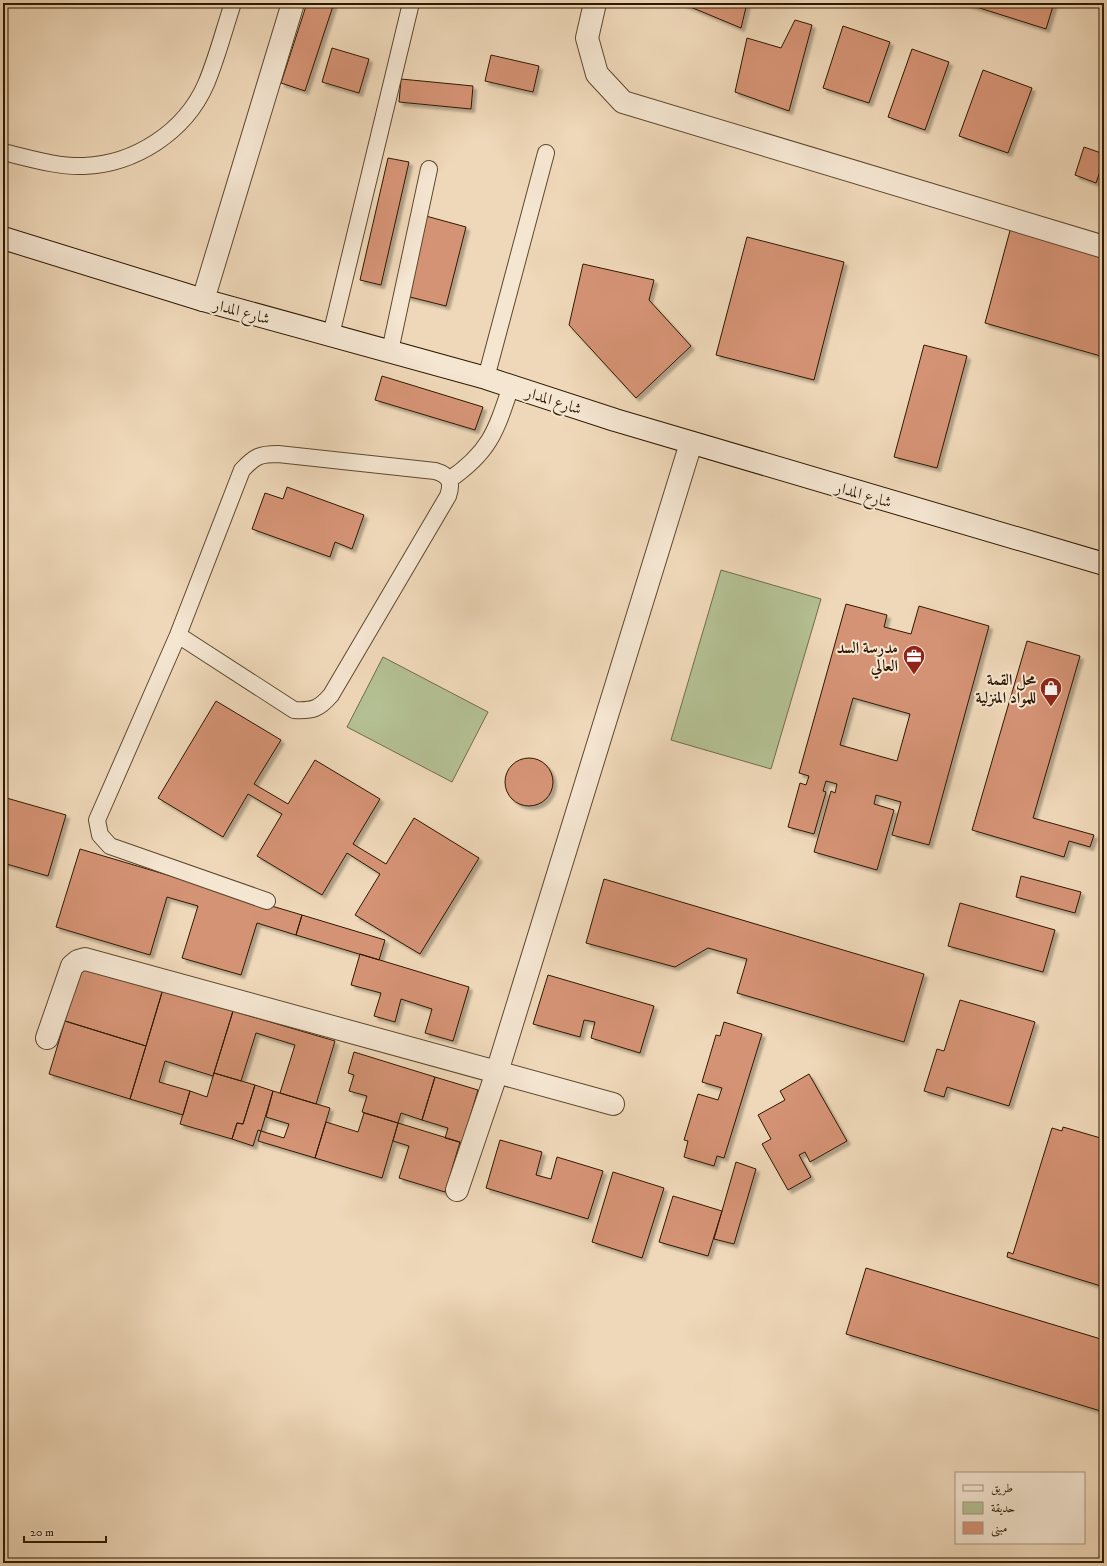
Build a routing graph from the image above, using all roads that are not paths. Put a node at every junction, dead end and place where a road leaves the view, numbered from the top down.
1 (233, 3) edge
2 (293, 3) edge
3 (411, 3) edge
4 (595, 3) edge
5 (3, 152) edge
6 (546, 153) dead end
7 (428, 169) dead end
8 (3, 238) edge
9 (1104, 247) edge
10 (203, 300) junction
11 (331, 335) junction
12 (390, 351) junction
13 (486, 378) junction
14 (511, 386) junction
15 (691, 443) junction
16 (449, 480) junction
17 (1104, 564) edge
18 (178, 635) junction
19 (267, 901) dead end
20 (47, 1038) dead end
21 (497, 1072) junction
22 (613, 1104) dead end
23 (457, 1190) dead end

1 - 5 lane
2 - 10 street
3 - 11 lane
4 - 9 street
6 - 13 lane
7 - 12 lane
8 - 10 street, شارع المدار
10 - 11 street, شارع المدار
11 - 12 street, شارع المدار
12 - 13 street, شارع المدار
13 - 14 street, شارع المدار
14 - 15 street, شارع المدار
14 - 16 lane
15 - 17 street, شارع المدار
15 - 21 street
16 - 18 lane
16 - 18 lane
18 - 19 lane
20 - 21 street
21 - 22 street
21 - 23 street

